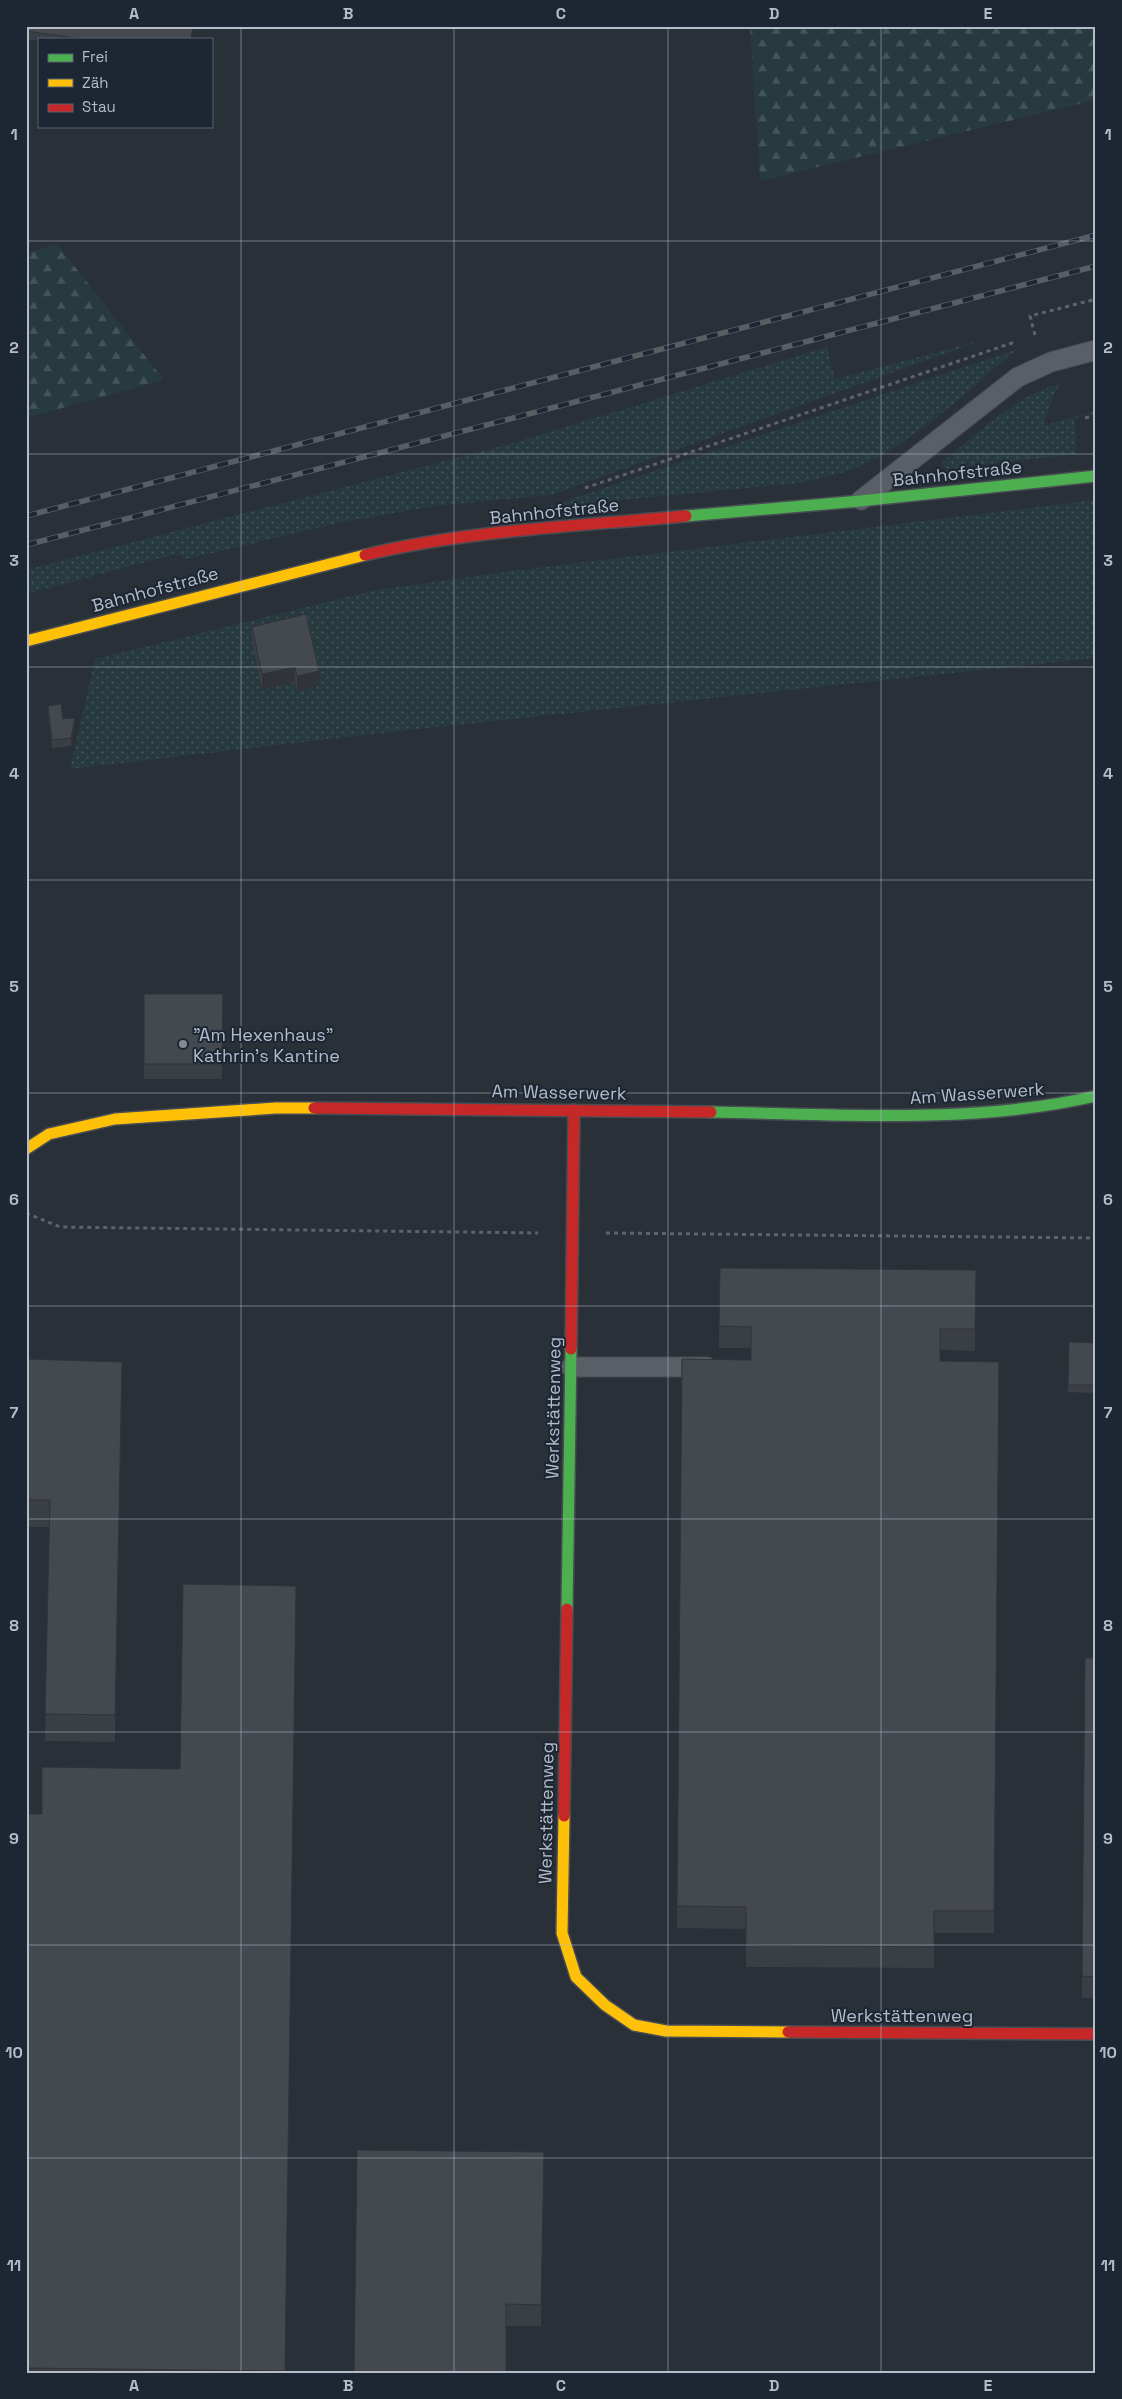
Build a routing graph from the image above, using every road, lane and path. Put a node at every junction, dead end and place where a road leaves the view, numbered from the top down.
1 (1096, 299) edge
2 (1028, 338) dead end
3 (1021, 340) dead end
4 (1096, 350) edge
5 (1096, 416) edge
6 (1085, 418) dead end
7 (1096, 476) edge
8 (577, 490) dead end
9 (860, 501) junction
10 (26, 641) edge
11 (1096, 1096) edge
12 (574, 1110) junction
13 (26, 1149) edge
14 (571, 1366) junction
15 (728, 1367) edge
16 (1096, 2034) edge

1 - 2 path
3 - 8 path
4 - 9 lane
5 - 6 path
7 - 9 street, Bahnhofstraße
9 - 10 street, Bahnhofstraße
11 - 12 street, Am Wasserwerk
12 - 13 street, Am Wasserwerk
12 - 14 street, Werkstättenweg
14 - 15 lane
14 - 16 street, Werkstättenweg

